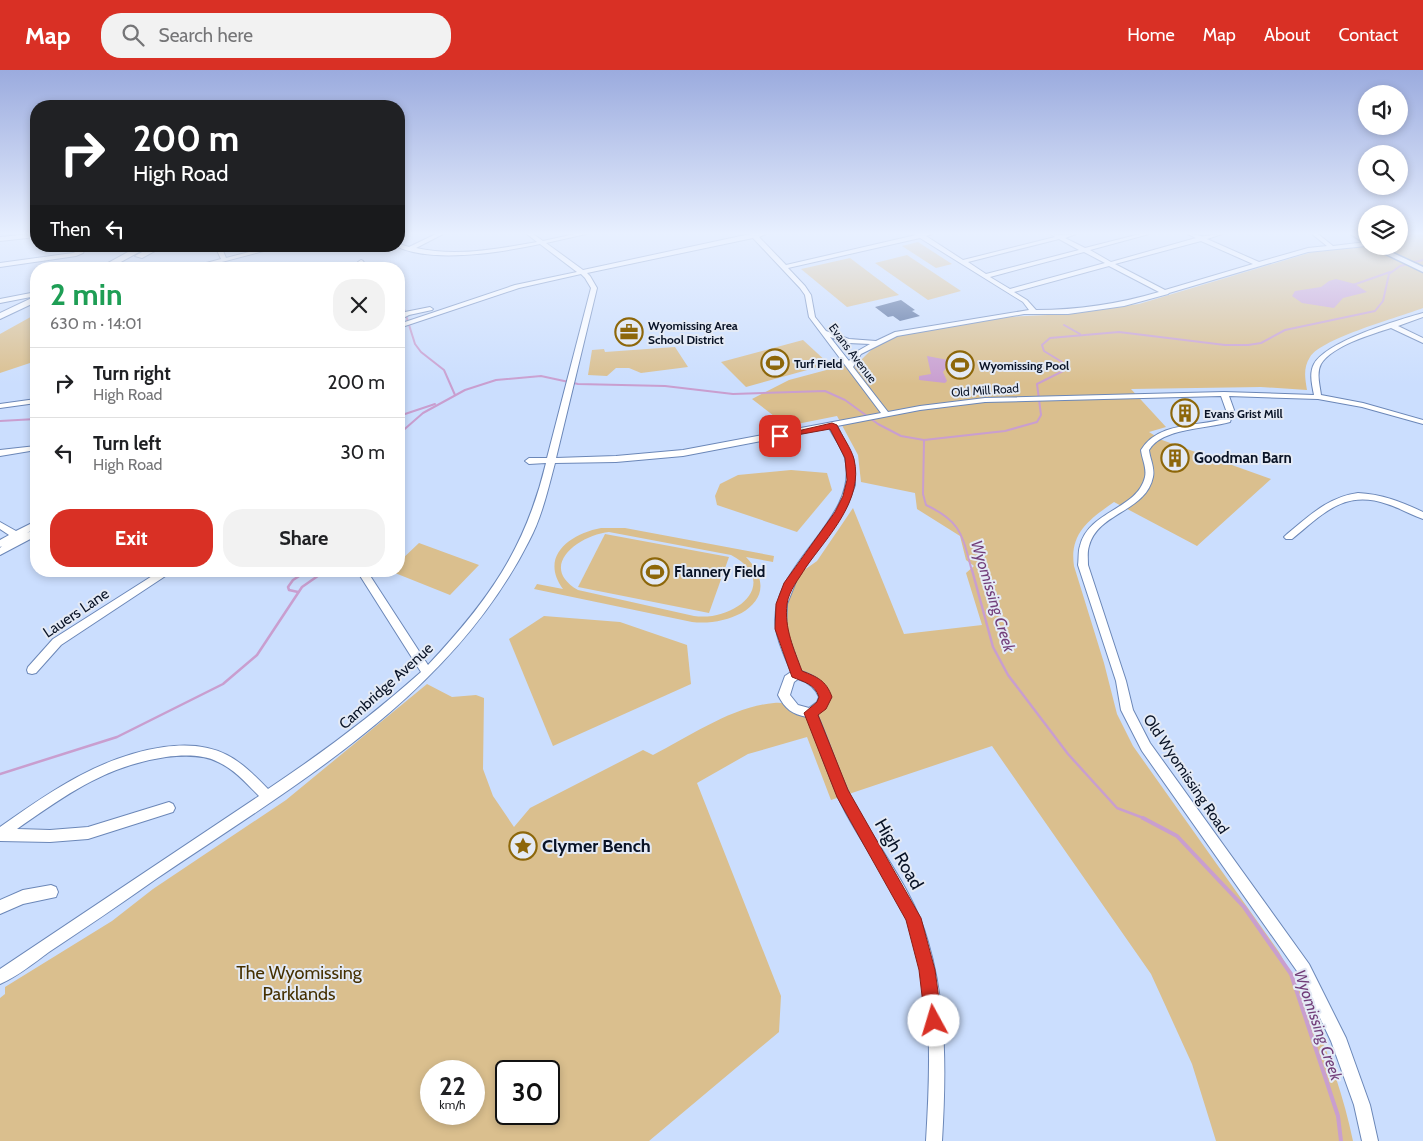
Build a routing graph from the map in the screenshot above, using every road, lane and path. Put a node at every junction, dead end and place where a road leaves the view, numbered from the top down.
1 (514, 284) edge
2 (528, 284) edge
3 (592, 284) edge
4 (799, 284) edge
5 (998, 284) edge
6 (1034, 284) edge
7 (1149, 284) edge
8 (1196, 284) edge
9 (1009, 291) junction
10 (1166, 293) junction
11 (30, 294) edge
12 (30, 295) edge
13 (0, 297) edge
14 (0, 301) edge
15 (30, 302) edge
16 (30, 307) edge
17 (405, 310) edge
18 (411, 312) junction
19 (1034, 312) junction
20 (405, 315) edge
21 (1423, 315) edge
22 (0, 316) edge
23 (414, 320) junction
24 (0, 321) edge
25 (405, 321) edge
26 (405, 324) edge
27 (1393, 326) junction
28 (825, 333) junction
29 (1423, 341) edge
30 (876, 342) junction
31 (850, 366) junction
32 (1224, 394) junction
33 (1318, 397) junction
34 (30, 402) edge
35 (0, 406) edge
36 (886, 415) junction
37 (1423, 422) edge
38 (832, 425) junction
39 (30, 449) edge
40 (0, 453) edge
41 (529, 461) dead end
42 (550, 461) junction
43 (1423, 516) edge
44 (0, 525) edge
45 (30, 529) edge
46 (30, 534) edge
47 (19, 537) junction
48 (1289, 537) dead end
49 (0, 544) edge
50 (0, 552) edge
51 (159, 577) edge
52 (366, 577) edge
53 (32, 670) dead end
54 (427, 672) junction
55 (797, 674) junction
56 (811, 713) junction
57 (268, 797) junction
58 (169, 808) dead end
59 (0, 835) edge
60 (51, 892) dead end
61 (0, 907) edge
62 (0, 977) edge
63 (934, 1141) edge
64 (1370, 1141) edge

1 - 18 street
2 - 23 street
3 - 42 street, Cambridge Avenue
4 - 28 street, Evans Avenue
5 - 9 street
6 - 9 street
7 - 10 street
8 - 10 street
9 - 19 street
10 - 19 street
11 - 13 street
12 - 14 street
15 - 22 highway
16 - 24 highway
17 - 18 street
18 - 20 street
18 - 23 street
19 - 30 street
21 - 27 street
23 - 25 street
23 - 26 street
27 - 29 street
27 - 33 street
28 - 30 street
28 - 31 street, Evans Avenue
30 - 31 street
31 - 36 street, Evans Avenue
32 - 33 street, Old Mill Road
32 - 36 street, Old Mill Road
32 - 64 street, Old Wyomissing Road
33 - 37 street, Old Mill Road
34 - 35 street
36 - 38 street, Old Mill Road
38 - 42 street, Old Mill Road
38 - 55 street
39 - 40 street
41 - 42 street, Old Mill Road
42 - 54 street, Cambridge Avenue
43 - 48 street
44 - 47 street
45 - 47 street
46 - 47 street
47 - 49 street
47 - 50 street
51 - 53 street, Lauers Lane
52 - 54 street
54 - 57 street, Cambridge Avenue
55 - 56 street
55 - 56 street
56 - 63 street, High Road
57 - 59 street
57 - 62 street, Cambridge Avenue
58 - 59 street
60 - 61 street

